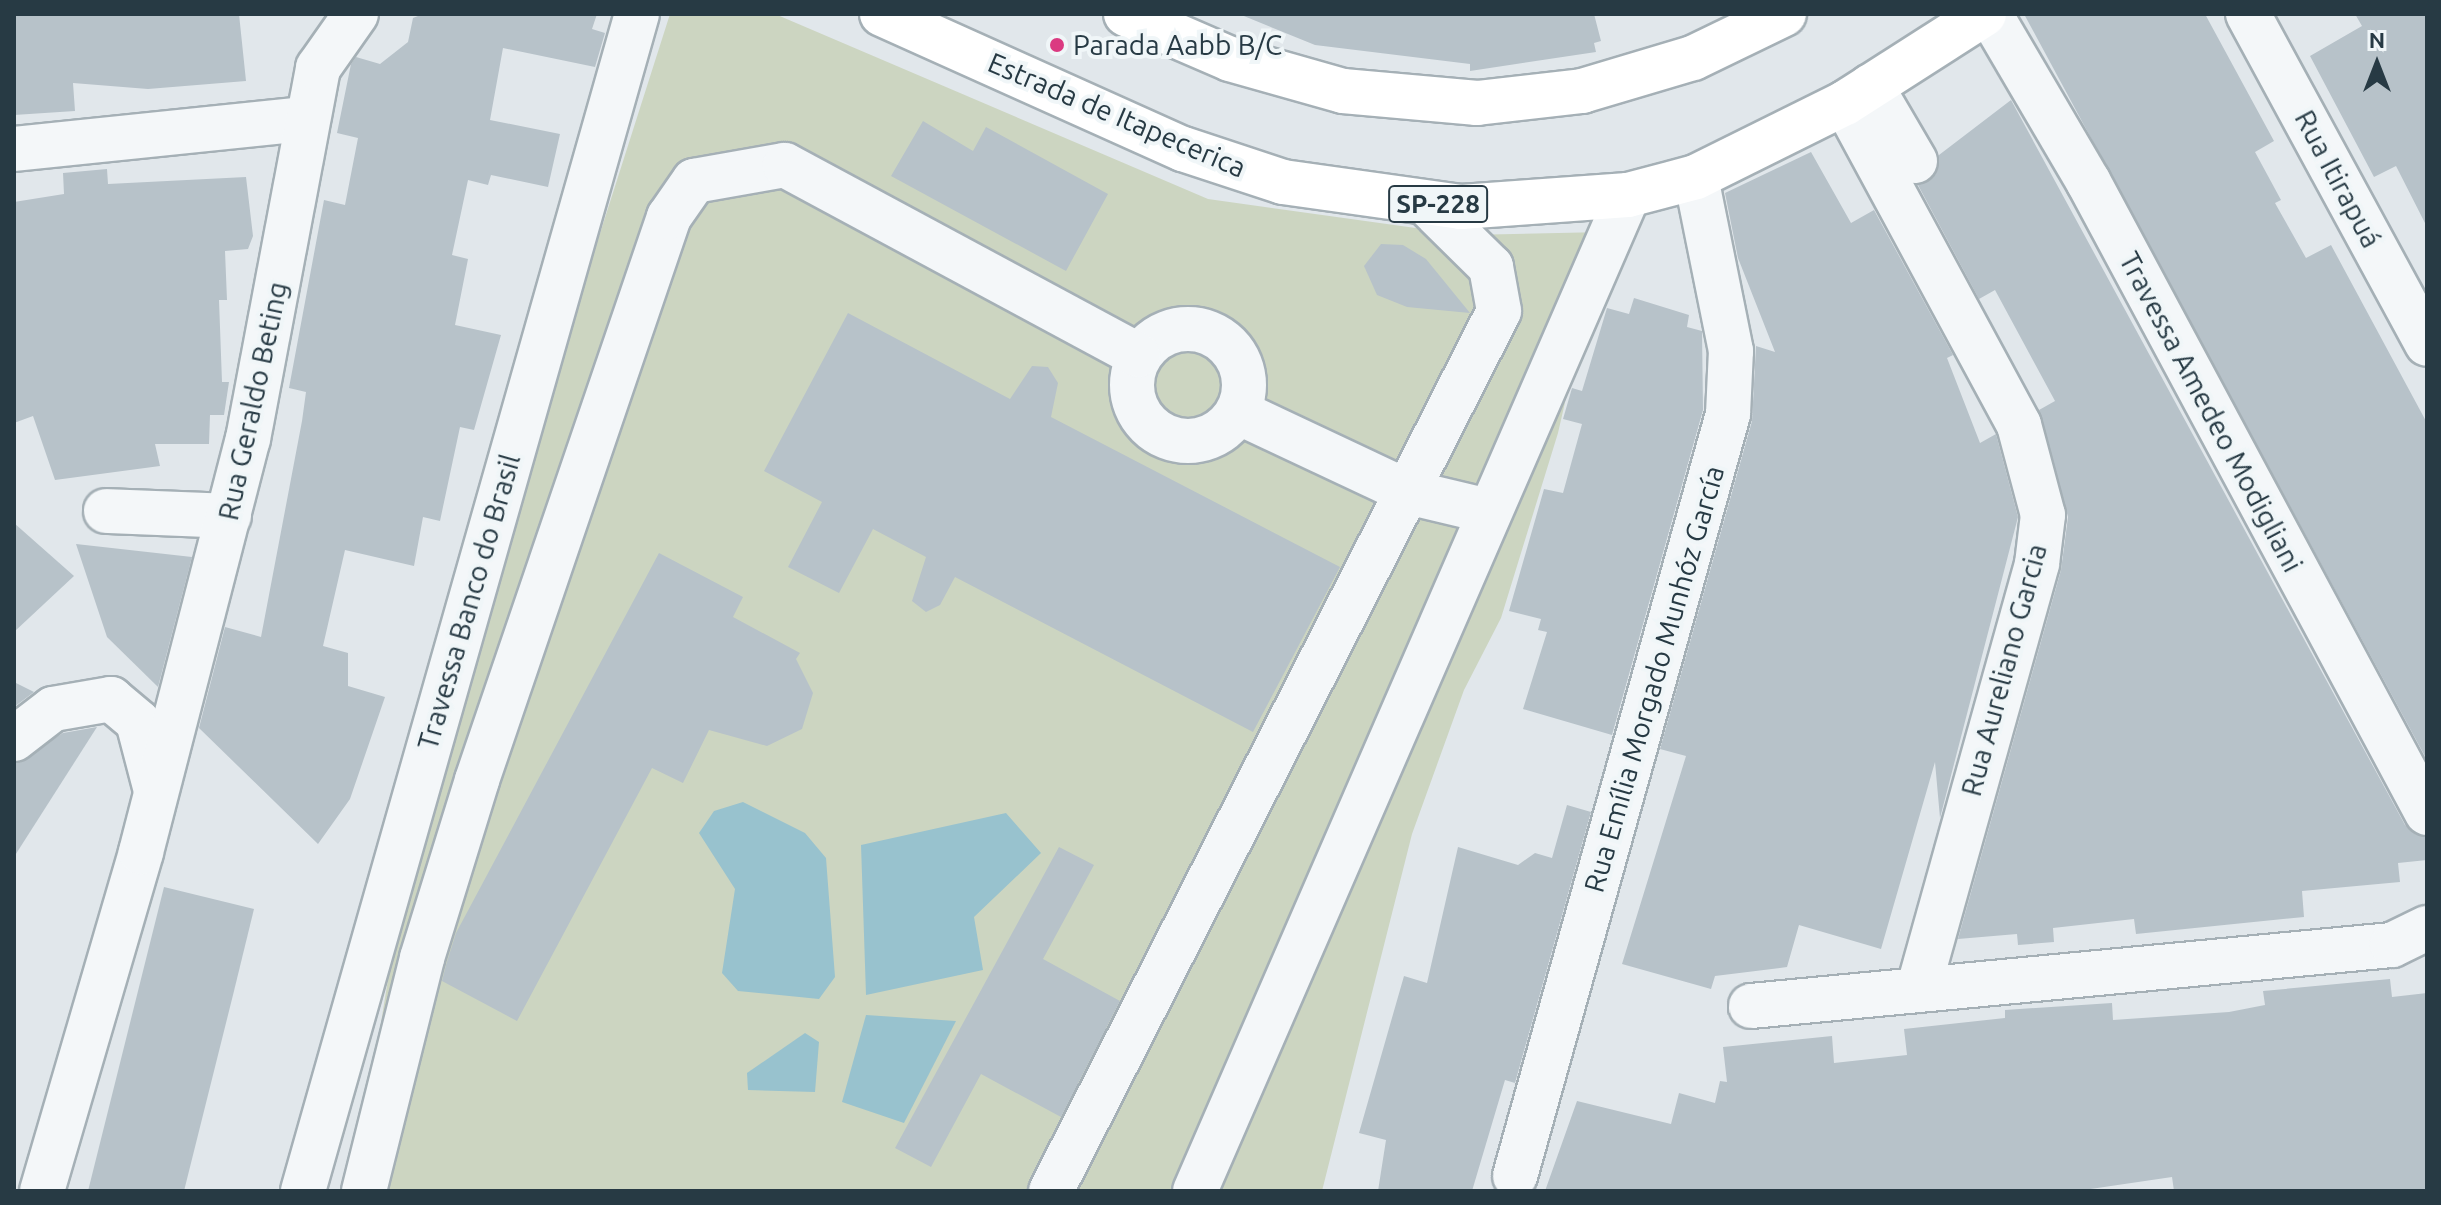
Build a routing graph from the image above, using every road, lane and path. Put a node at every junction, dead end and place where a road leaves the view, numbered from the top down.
1 (356, 14) edge
2 (637, 14) edge
3 (882, 14) edge
4 (1126, 14) edge
5 (1784, 14) edge
6 (1987, 14) edge
7 (2248, 14) edge
8 (1858, 94) junction
9 (305, 119) junction
10 (14, 149) edge
11 (1915, 161) dead end
12 (1696, 177) junction
13 (1628, 195) junction
14 (1426, 203) junction
15 (2427, 344) edge
16 (1138, 355) junction
17 (1240, 413) junction
18 (1408, 492) junction
19 (106, 511) dead end
20 (1488, 511) junction
21 (229, 516) junction
22 (14, 739) edge
23 (156, 795) junction
24 (2427, 813) edge
25 (2427, 928) edge
26 (1918, 990) junction
27 (1751, 1006) dead end
28 (1515, 1176) dead end
29 (42, 1191) edge
30 (303, 1191) edge
31 (364, 1191) edge
32 (1051, 1191) edge
33 (1195, 1191) edge

1 - 9 street, Rua Geraldo Beting
2 - 30 street, Travessa Banco do Brasil
3 - 14 main road, Estrada de Itapecerica / SP-228
4 - 5 main road
6 - 8 main road, Estrada de Itapecerica / SP-228
6 - 24 street, Travessa Amedeo Modigliani
7 - 15 street, Rua Itirapuá
8 - 11 street
8 - 12 main road, Estrada de Itapecerica / SP-228
8 - 26 street, Rua Aureliano Garcia
9 - 10 street
9 - 21 street, Rua Geraldo Beting
12 - 13 main road, Estrada de Itapecerica / SP-228
12 - 28 street, Rua Emília Morgado Munhóz García
13 - 14 main road, Estrada de Itapecerica / SP-228
13 - 20 street
14 - 18 street
16 - 17 street
16 - 17 street
16 - 31 street
17 - 18 street
18 - 20 street
18 - 32 street
19 - 21 street
20 - 33 street
21 - 23 street, Rua Geraldo Beting
22 - 23 street
23 - 29 street, Rua Geraldo Beting
25 - 26 street
26 - 27 street

